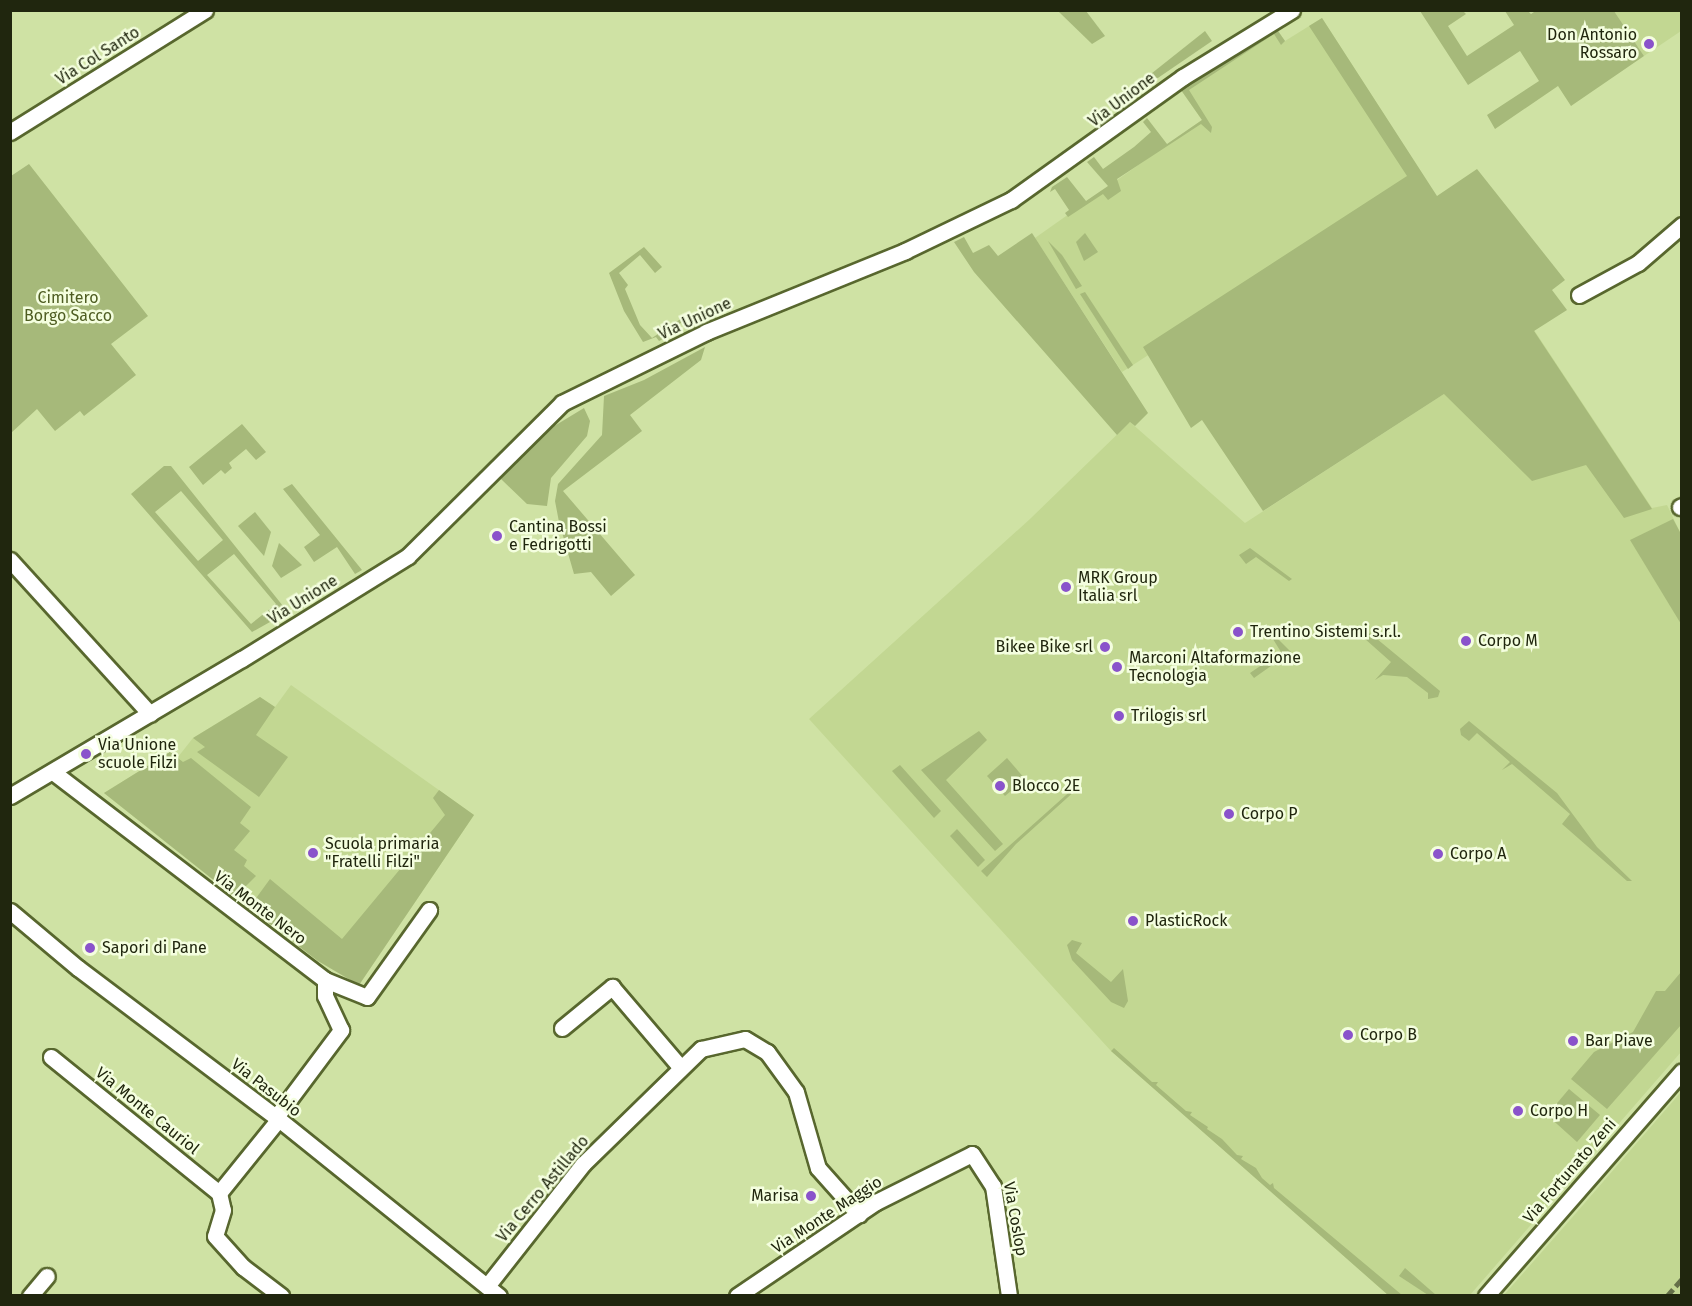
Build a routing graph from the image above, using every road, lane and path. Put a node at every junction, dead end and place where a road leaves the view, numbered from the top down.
1 (205, 10) edge
2 (1292, 10) edge
3 (10, 132) edge
4 (1682, 225) edge
5 (1579, 296) dead end
6 (10, 560) edge
7 (150, 714) junction
8 (53, 772) junction
9 (10, 796) edge
10 (429, 910) dead end
11 (10, 911) edge
12 (325, 980) junction
13 (562, 1028) dead end
14 (51, 1057) dead end
15 (681, 1068) junction
16 (1682, 1071) edge
17 (277, 1119) junction
18 (972, 1154) joint
19 (219, 1193) junction
20 (859, 1214) junction
21 (47, 1276) dead end
22 (493, 1291) edge
23 (30, 1296) edge
24 (281, 1296) edge
25 (737, 1296) edge
26 (1009, 1296) edge
27 (1486, 1296) edge

1 - 3 street, Via Col Santo
2 - 7 street, Via Unione
4 - 5 street
6 - 7 street
7 - 8 street, Via Unione
8 - 9 street, Via Unione
8 - 12 street, Via Monte Nero
10 - 12 street, Via Monte Nero
11 - 17 street, Via Pasubio
12 - 17 street
13 - 15 street
14 - 19 street, Via Monte Cauriol
15 - 20 street, Via Cerro Astillado
15 - 22 street, Via Cerro Astillado
16 - 27 street, Via Fortunato Zeni
17 - 19 street
17 - 22 street, Via Pasubio
18 - 20 street, Via Monte Maggio
18 - 26 street, Via Coslop
19 - 24 street
20 - 25 street, Via Monte Maggio
21 - 23 street

